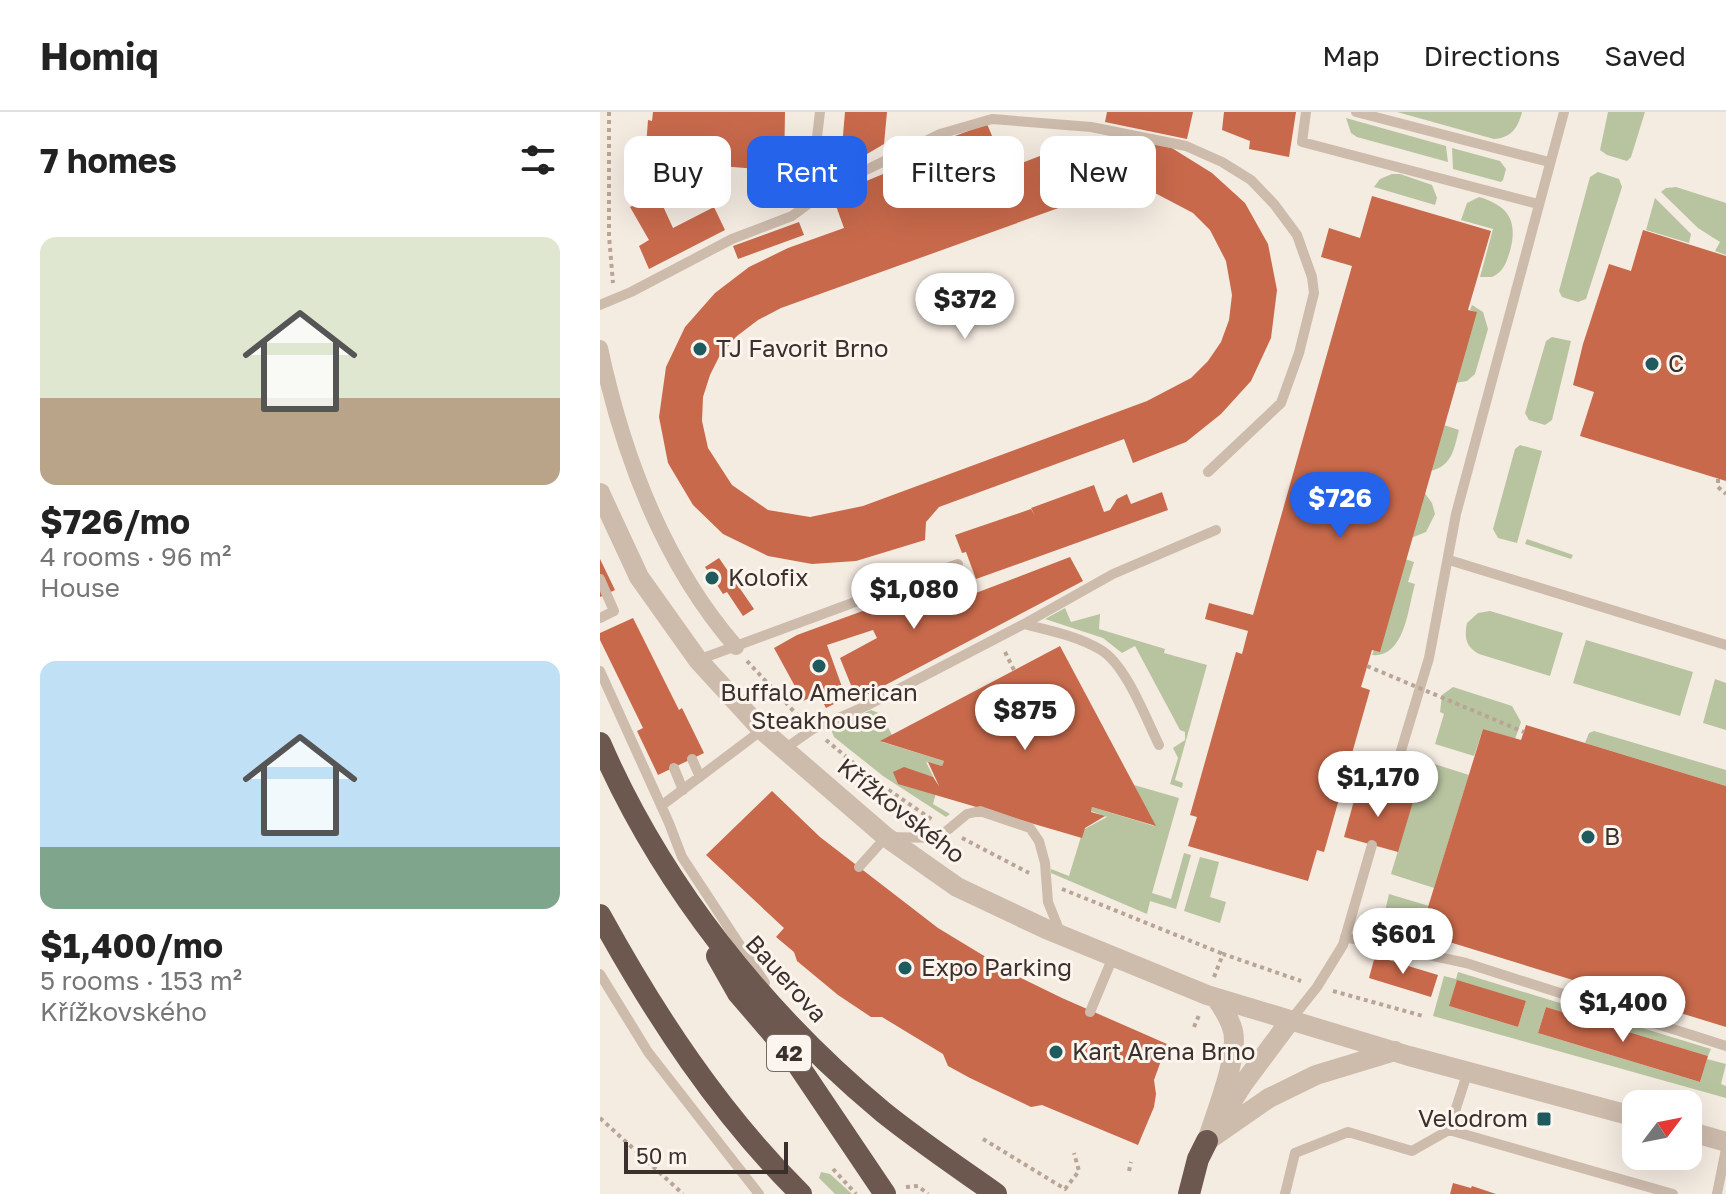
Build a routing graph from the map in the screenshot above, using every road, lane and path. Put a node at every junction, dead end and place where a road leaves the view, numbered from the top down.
1 (609, 112) edge
2 (820, 112) edge
3 (1306, 112) edge
4 (1356, 112) edge
5 (1564, 112) edge
6 (600, 119) edge
7 (608, 120) junction
8 (817, 136) edge
9 (1549, 162) junction
10 (1538, 204) junction
11 (614, 292) dead end
12 (600, 305) edge
13 (600, 348) edge
14 (1208, 472) dead end
15 (1718, 479) dead end
16 (1726, 494) edge
17 (601, 502) edge
18 (1216, 530) dead end
19 (1449, 560) junction
20 (958, 564) dead end
21 (600, 579) edge
22 (600, 618) edge
23 (1024, 624) junction
24 (1726, 645) edge
25 (736, 647) junction
26 (698, 660) junction
27 (1367, 666) dead end
28 (600, 671) edge
29 (635, 710) dead end
30 (622, 717) junction
31 (762, 730) junction
32 (1524, 732) dead end
33 (600, 743) edge
34 (1159, 745) dead end
35 (782, 750) junction
36 (692, 759) dead end
37 (674, 768) dead end
38 (700, 777) junction
39 (683, 790) junction
40 (1388, 794) dead end
41 (661, 806) junction
42 (886, 837) junction
43 (1372, 845) dead end
44 (859, 867) dead end
45 (696, 911) junction
46 (600, 915) edge
47 (1061, 936) junction
48 (1345, 937) junction
49 (1113, 957) junction
50 (600, 974) edge
51 (1317, 987) junction
52 (1212, 996) junction
53 (1090, 1012) dead end
54 (1423, 1016) dead end
55 (1290, 1021) junction
56 (791, 1026) junction
57 (1194, 1027) dead end
58 (1726, 1046) edge
59 (1395, 1051) junction
60 (1468, 1071) junction
61 (1622, 1113) edge
62 (600, 1118) edge
63 (1449, 1130) junction
64 (1702, 1135) edge
65 (983, 1139) dead end
66 (1207, 1141) junction
67 (1726, 1142) edge
68 (1726, 1149) edge
69 (1074, 1153) dead end
70 (1131, 1162) dead end
71 (833, 1169) dead end
72 (1129, 1171) dead end
73 (1063, 1191) edge
74 (892, 1192) edge
75 (800, 1193) edge
76 (1189, 1193) edge
77 (683, 1194) edge
78 (759, 1194) edge
79 (856, 1194) edge
80 (928, 1194) edge
81 (996, 1194) edge
82 (1285, 1194) edge
83 (1673, 1194) edge
84 (1717, 1194) edge

1 - 7 path
2 - 8 lane
3 - 10 lane
4 - 9 lane
5 - 9 lane
6 - 7 path
7 - 11 path
9 - 10 lane
10 - 19 lane
12 - 14 lane
13 - 25 street
15 - 16 path
17 - 26 street, Křížkovského
18 - 23 lane
19 - 24 lane
19 - 40 lane
20 - 25 lane
21 - 22 lane
23 - 34 lane
23 - 35 lane
25 - 26 lane
26 - 31 street, Křížkovského
27 - 32 path, bridge
28 - 30 lane
29 - 30 lane
30 - 41 lane
31 - 35 street, Křížkovského
31 - 38 lane
33 - 45 highway, Bauerova / 42
35 - 42 street, Křížkovského
36 - 38 lane
37 - 39 lane
38 - 39 lane
39 - 41 lane
41 - 56 lane
42 - 44 lane
42 - 47 street, Křížkovského
42 - 47 lane
43 - 48 lane
45 - 56 highway, Bauerova / 42
45 - 74 highway, 42
46 - 75 highway
47 - 49 street, Křížkovského
48 - 51 lane
48 - 58 lane
49 - 52 street, Křížkovského
49 - 53 lane
50 - 78 lane
51 - 52 path
51 - 54 path
51 - 55 lane
52 - 55 street, Křížkovského
52 - 57 path
52 - 66 street
55 - 59 street, Křížkovského
55 - 66 street
56 - 81 highway, Bauerova / 42
59 - 60 street, Křížkovského
59 - 66 street
60 - 61 street, Křížkovského
60 - 63 lane
62 - 77 path
63 - 82 lane
63 - 83 lane
64 - 67 street
65 - 73 path
66 - 76 highway
68 - 84 lane
69 - 73 path
70 - 72 path
71 - 79 path
74 - 80 path

